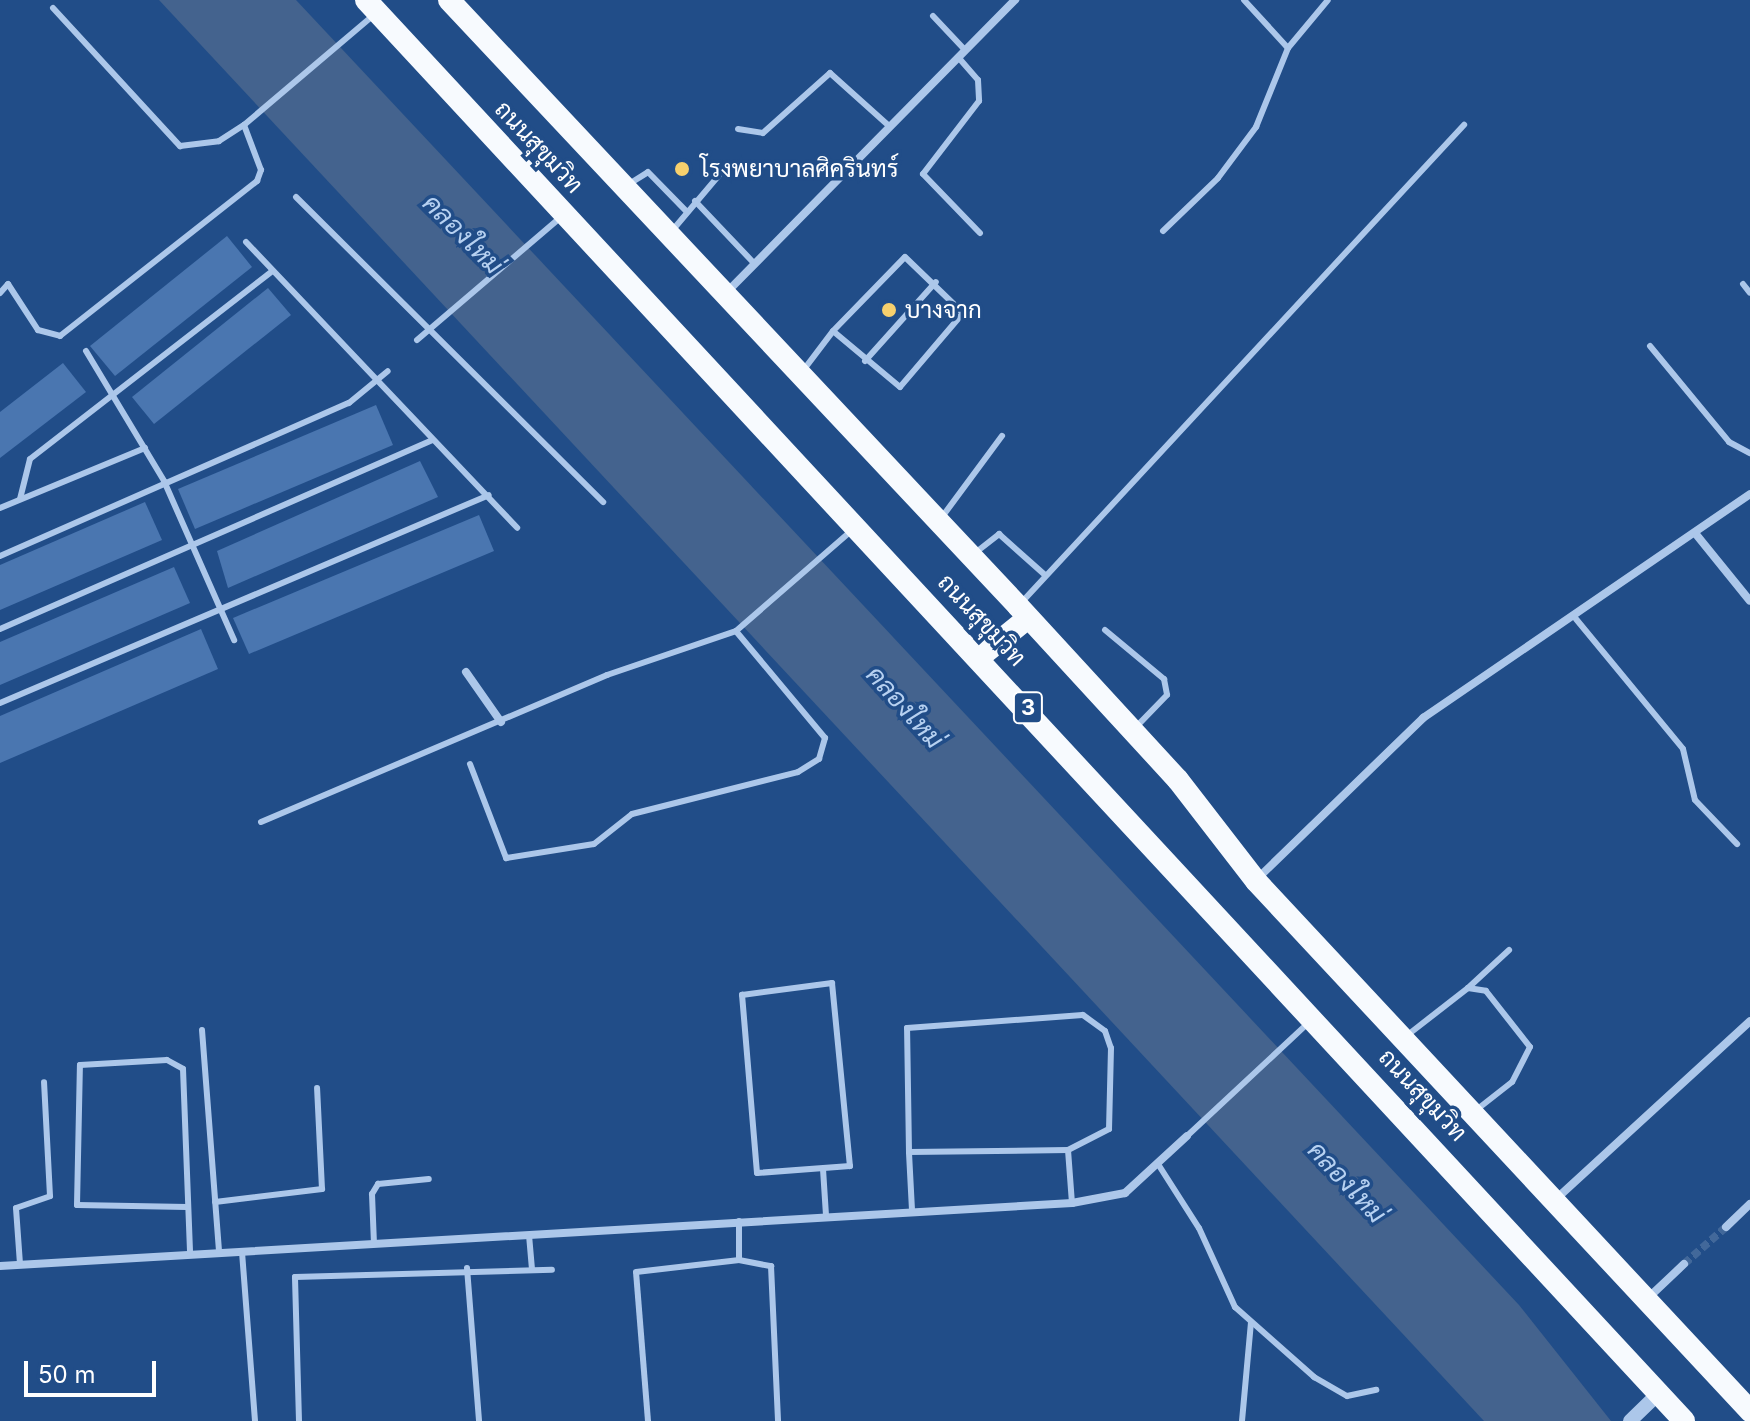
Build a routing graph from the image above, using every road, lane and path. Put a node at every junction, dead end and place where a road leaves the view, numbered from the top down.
1 (449, 0) edge
2 (1015, 0) edge
3 (1244, 0) edge
4 (1328, 0) edge
5 (372, 6) edge
6 (53, 8) dead end
7 (933, 16) dead end
8 (1288, 48) junction
9 (961, 53) junction
10 (244, 125) junction
11 (1464, 125) dead end
12 (889, 126) junction
13 (738, 129) dead end
14 (726, 167) dead end
15 (626, 191) junction
16 (296, 197) dead end
17 (695, 201) junction
18 (686, 211) junction
19 (566, 213) junction
20 (1163, 231) dead end
21 (980, 233) dead end
22 (669, 235) junction
23 (246, 242) dead end
24 (752, 261) junction
25 (271, 272) junction
26 (0, 276) edge
27 (936, 282) junction
28 (8, 284) junction
29 (1743, 284) dead end
30 (0, 293) edge
31 (1750, 293) edge
32 (724, 295) junction
33 (432, 328) junction
34 (833, 331) junction
35 (417, 340) dead end
36 (1650, 346) dead end
37 (86, 351) dead end
38 (865, 361) junction
39 (388, 371) dead end
40 (799, 375) junction
41 (380, 379) junction
42 (112, 394) junction
43 (1002, 436) dead end
44 (433, 440) junction
45 (145, 448) junction
46 (1750, 453) edge
47 (164, 481) junction
48 (1750, 494) edge
49 (489, 495) junction
50 (20, 499) junction
51 (603, 502) dead end
52 (0, 508) edge
53 (937, 523) junction
54 (857, 526) junction
55 (517, 528) dead end
56 (1695, 533) junction
57 (190, 541) junction
58 (0, 556) edge
59 (972, 560) junction
60 (1045, 575) junction
61 (1750, 601) edge
62 (219, 605) junction
63 (1023, 612) junction
64 (1576, 619) junction
65 (0, 629) edge
66 (738, 629) junction
67 (1105, 630) dead end
68 (234, 640) dead end
69 (981, 656) junction
70 (466, 672) dead end
71 (0, 703) edge
72 (501, 722) junction
73 (1131, 732) junction
74 (470, 764) dead end
75 (261, 822) dead end
76 (1737, 844) dead end
77 (1256, 881) junction
78 (1509, 950) dead end
79 (1468, 988) junction
80 (1315, 1016) junction
81 (1750, 1021) edge
82 (202, 1030) dead end
83 (1403, 1038) junction
84 (44, 1082) dead end
85 (317, 1088) dead end
86 (1472, 1113) junction
87 (1187, 1136) joint
88 (1068, 1150) junction
89 (909, 1152) junction
90 (1158, 1164) junction
91 (823, 1169) junction
92 (429, 1179) dead end
93 (1554, 1200) junction
94 (215, 1202) junction
95 (1072, 1203) junction
96 (1750, 1204) edge
97 (187, 1207) junction
98 (912, 1210) junction
99 (826, 1215) junction
100 (739, 1221) junction
101 (1726, 1227) tunnel mouth
102 (529, 1235) junction
103 (374, 1244) junction
104 (242, 1252) junction
105 (219, 1253) junction
106 (190, 1255) junction
107 (739, 1260) junction
108 (20, 1264) junction
109 (1684, 1264) tunnel mouth
110 (0, 1266) edge
111 (467, 1268) junction
112 (532, 1270) junction
113 (552, 1270) dead end
114 (1647, 1299) junction
115 (1251, 1322) junction
116 (1376, 1390) dead end
117 (1650, 1402) junction
118 (1750, 1411) edge
119 (255, 1421) edge
120 (299, 1421) edge
121 (479, 1421) edge
122 (648, 1421) edge
123 (778, 1421) edge
124 (1242, 1421) edge
125 (1630, 1421) edge
126 (1684, 1421) edge

1 - 15 highway, ถนนสุขุมวิท
2 - 9 street
3 - 8 lane
4 - 8 lane
5 - 10 lane
5 - 19 highway, ถนนสุขุมวิท / 3
6 - 10 lane
7 - 9 lane
8 - 20 lane
9 - 12 street
9 - 21 lane
10 - 28 lane
11 - 60 lane
12 - 13 lane
12 - 24 street
14 - 17 lane
15 - 18 lane
15 - 22 highway, ถนนสุขุมวิท
16 - 33 lane
17 - 18 lane
17 - 24 lane
18 - 22 lane
19 - 33 lane
19 - 54 highway, ถนนสุขุมวิท / 3
22 - 32 highway, ถนนสุขุมวิท
23 - 25 lane
24 - 32 street
25 - 41 lane
25 - 42 lane
26 - 28 lane
27 - 34 lane
27 - 38 lane
27 - 38 lane
28 - 30 lane
29 - 31 lane
32 - 40 highway, ถนนสุขุมวิท
33 - 35 lane
33 - 51 lane
34 - 38 lane
34 - 40 lane
36 - 46 lane
37 - 42 lane
39 - 41 lane
40 - 53 highway, ถนนสุขุมวิท
41 - 44 lane
41 - 47 lane
42 - 45 lane
42 - 50 lane
43 - 53 lane
44 - 49 lane
44 - 57 lane
45 - 47 lane
45 - 50 lane
47 - 57 lane
47 - 58 lane
48 - 56 street
49 - 55 lane
49 - 62 lane
50 - 52 lane
53 - 59 highway, ถนนสุขุมวิท
54 - 66 lane
54 - 69 highway, ถนนสุขุมวิท / 3
56 - 61 street
56 - 64 street
57 - 62 lane
57 - 65 lane
59 - 60 lane
59 - 63 highway, ถนนสุขุมวิท
60 - 63 lane
62 - 68 lane
62 - 71 lane
63 - 69 highway
63 - 73 highway, ถนนสุขุมวิท
64 - 76 lane
64 - 77 street
66 - 72 lane
66 - 74 lane
67 - 73 lane
69 - 80 highway, ถนนสุขุมวิท / 3
70 - 72 street
72 - 75 lane
73 - 77 highway, ถนนสุขุมวิท
77 - 83 highway, ถนนสุขุมวิท
78 - 79 lane
79 - 83 lane
79 - 86 lane
80 - 87 lane
80 - 117 highway, ถนนสุขุมวิท / 3
81 - 93 street
82 - 94 lane
83 - 86 highway, ถนนสุขุมวิท
84 - 108 lane
85 - 94 lane
86 - 93 highway, ถนนสุขุมวิท
87 - 90 street
88 - 89 lane
88 - 89 lane
88 - 95 lane
89 - 98 lane
90 - 95 street
90 - 115 lane
91 - 91 lane
91 - 99 lane
92 - 103 lane
93 - 114 highway, ถนนสุขุมวิท
94 - 105 lane
95 - 98 street
96 - 101 street
97 - 97 lane
97 - 106 lane
98 - 99 street
99 - 100 street
100 - 102 street
100 - 107 lane
102 - 103 street
102 - 112 lane
103 - 104 street
104 - 105 street
104 - 119 lane
105 - 106 street
106 - 108 street
107 - 122 lane
107 - 123 lane
108 - 110 street
109 - 114 street
111 - 112 lane
111 - 120 lane
111 - 121 lane
112 - 113 lane
114 - 118 highway, ถนนสุขุมวิท
115 - 116 lane
115 - 124 lane
117 - 125 street
117 - 126 highway, ถนนสุขุมวิท / 3

